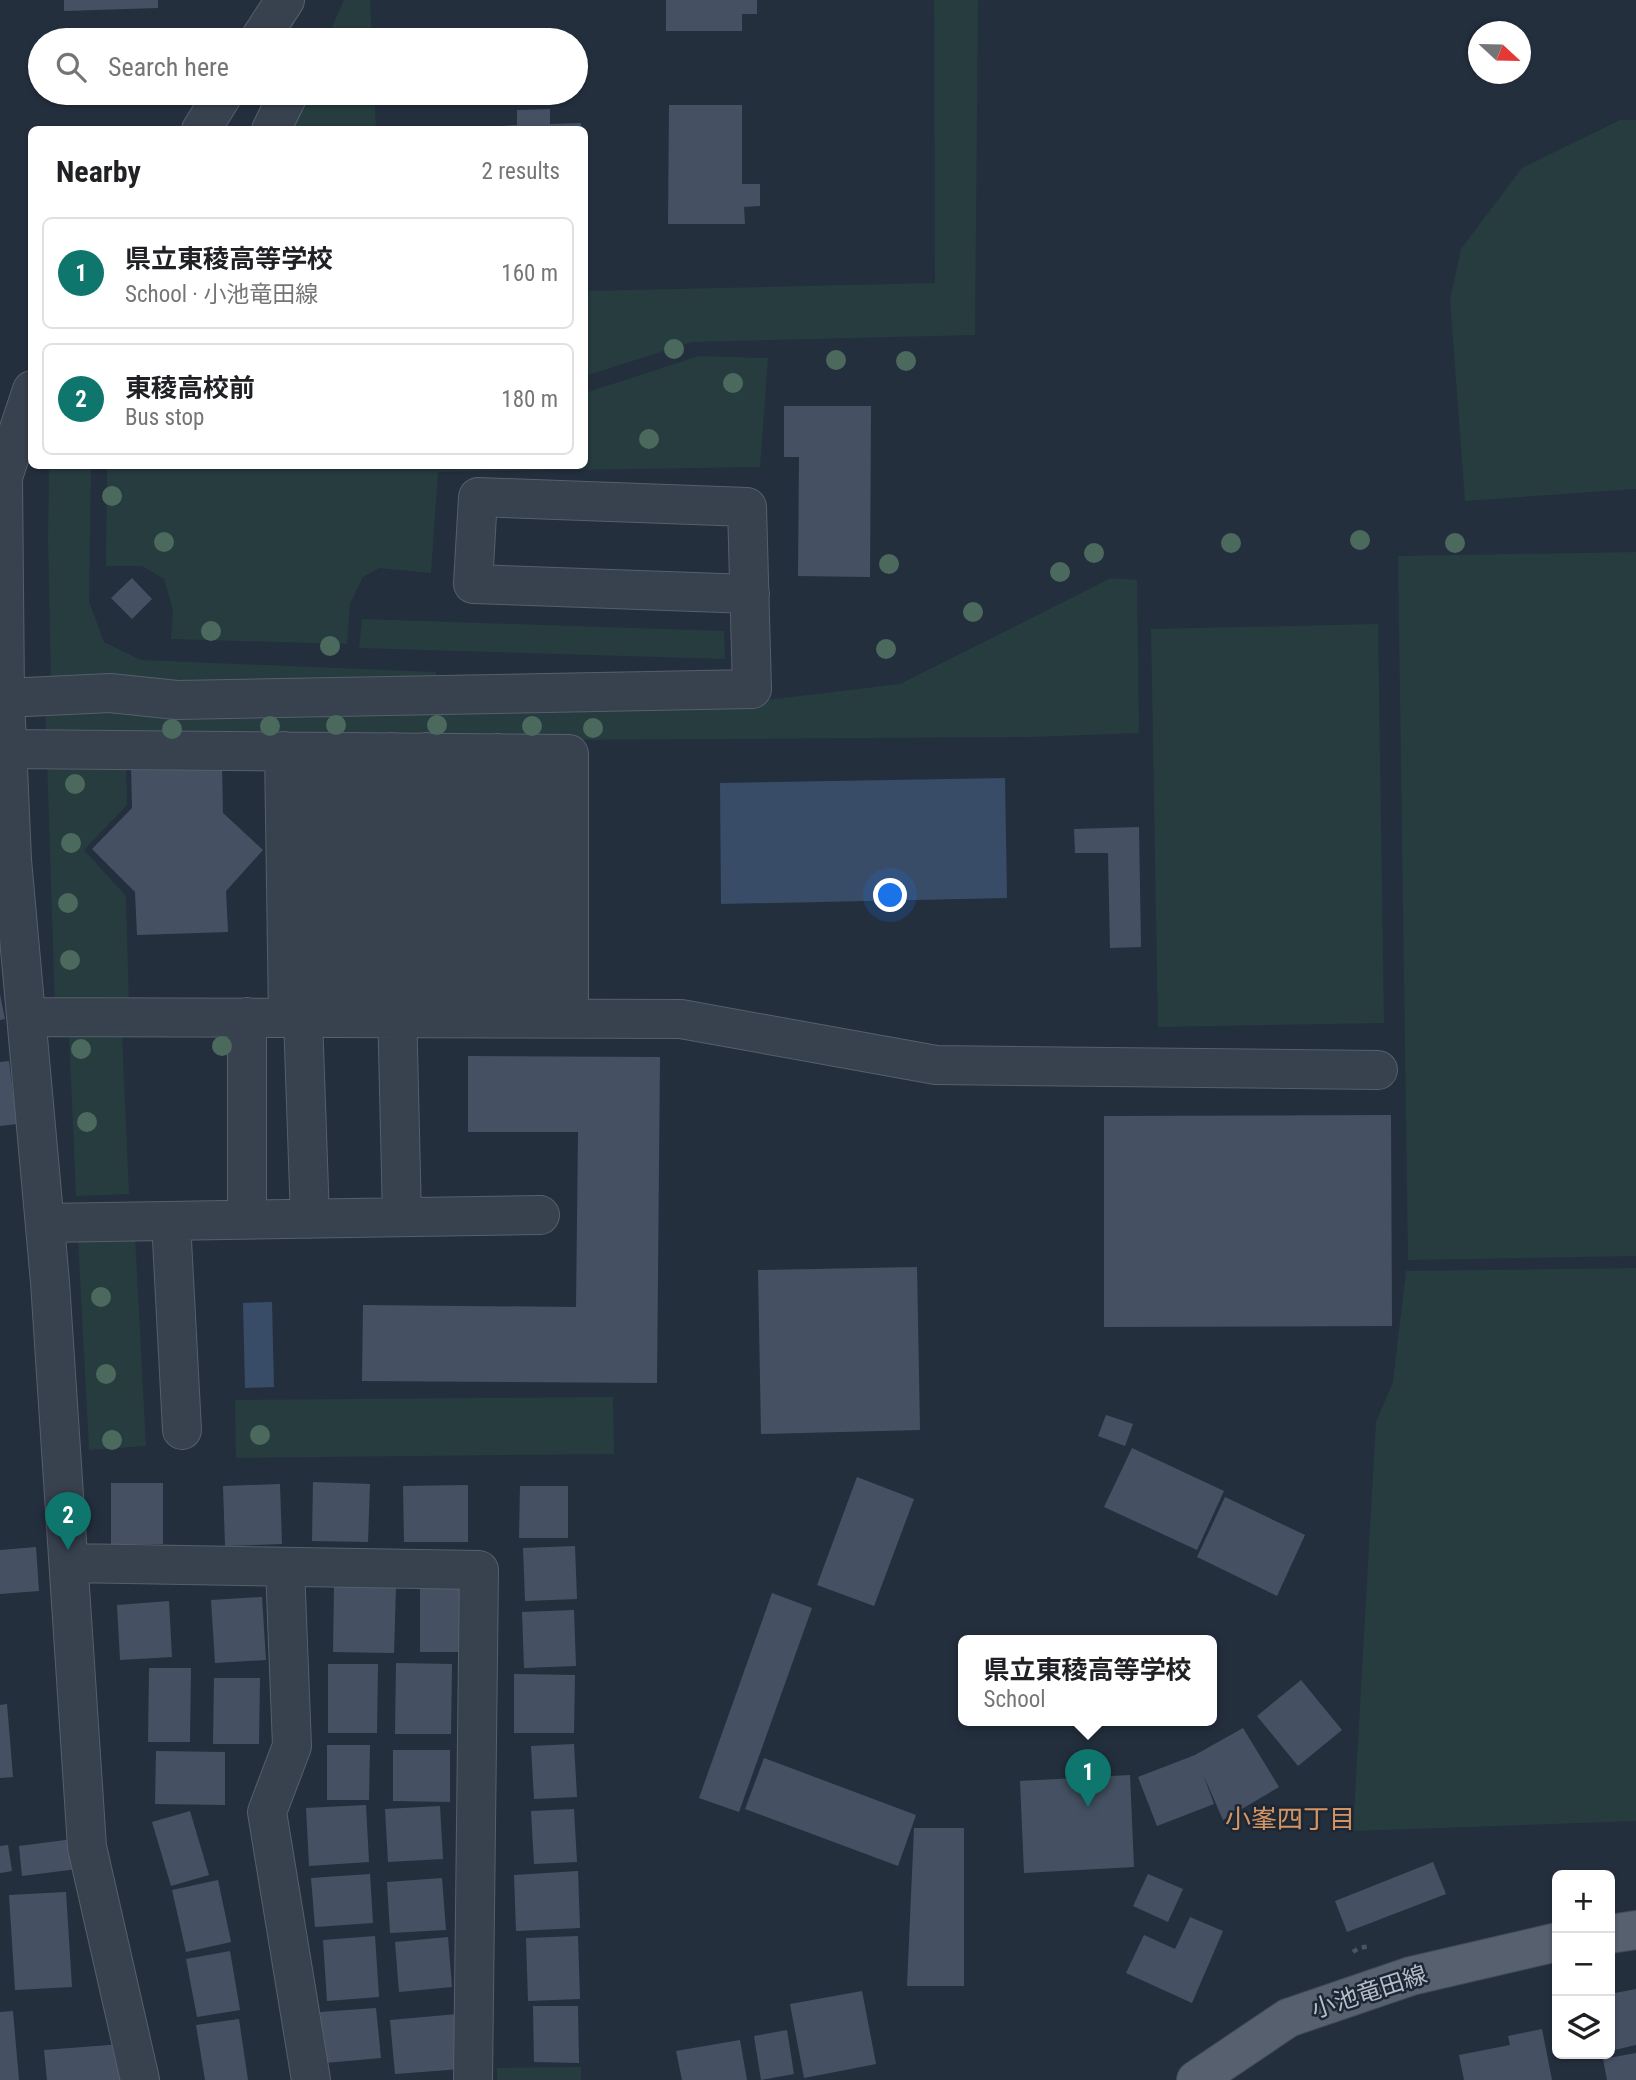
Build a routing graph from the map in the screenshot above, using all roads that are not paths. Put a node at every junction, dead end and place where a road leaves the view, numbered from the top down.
1 (285, 0) edge
2 (268, 28) edge
3 (217, 105) edge
4 (283, 105) edge
5 (203, 126) edge
6 (273, 126) edge
7 (28, 401) edge
8 (1, 477) edge
9 (750, 594) junction
10 (5, 698) junction
11 (8, 749) junction
12 (409, 752) junction
13 (6, 861) edge
14 (28, 1017) junction
15 (247, 1017) junction
16 (319, 1018) junction
17 (483, 1018) junction
18 (1378, 1070) dead end
19 (540, 1215) dead end
20 (402, 1217) junction
21 (247, 1219) junction
22 (310, 1219) junction
23 (171, 1221) junction
24 (45, 1223) junction
25 (182, 1430) dead end
26 (69, 1563) junction
27 (285, 1567) junction
28 (1636, 1930) edge
29 (1615, 1933) edge
30 (1552, 1943) edge
31 (140, 2080) edge
32 (311, 2080) edge
33 (473, 2080) edge
34 (1196, 2080) edge

1 - 2 street
3 - 5 street
4 - 6 street
7 - 8 street
8 - 10 street
9 - 9 street
9 - 10 street
10 - 11 street
11 - 12 street
11 - 13 street
12 - 16 street
12 - 16 street
12 - 17 street
12 - 17 street
12 - 17 street
13 - 14 street
14 - 15 street
14 - 24 street
15 - 16 street
15 - 21 street
16 - 17 street
16 - 22 street
17 - 18 street
17 - 20 street
19 - 20 street
20 - 22 street
21 - 22 street
21 - 23 street
23 - 24 street
23 - 25 street
24 - 26 street
26 - 27 street
26 - 31 street
27 - 32 street
27 - 33 street
28 - 29 main road
30 - 34 main road, 小池竜田線

